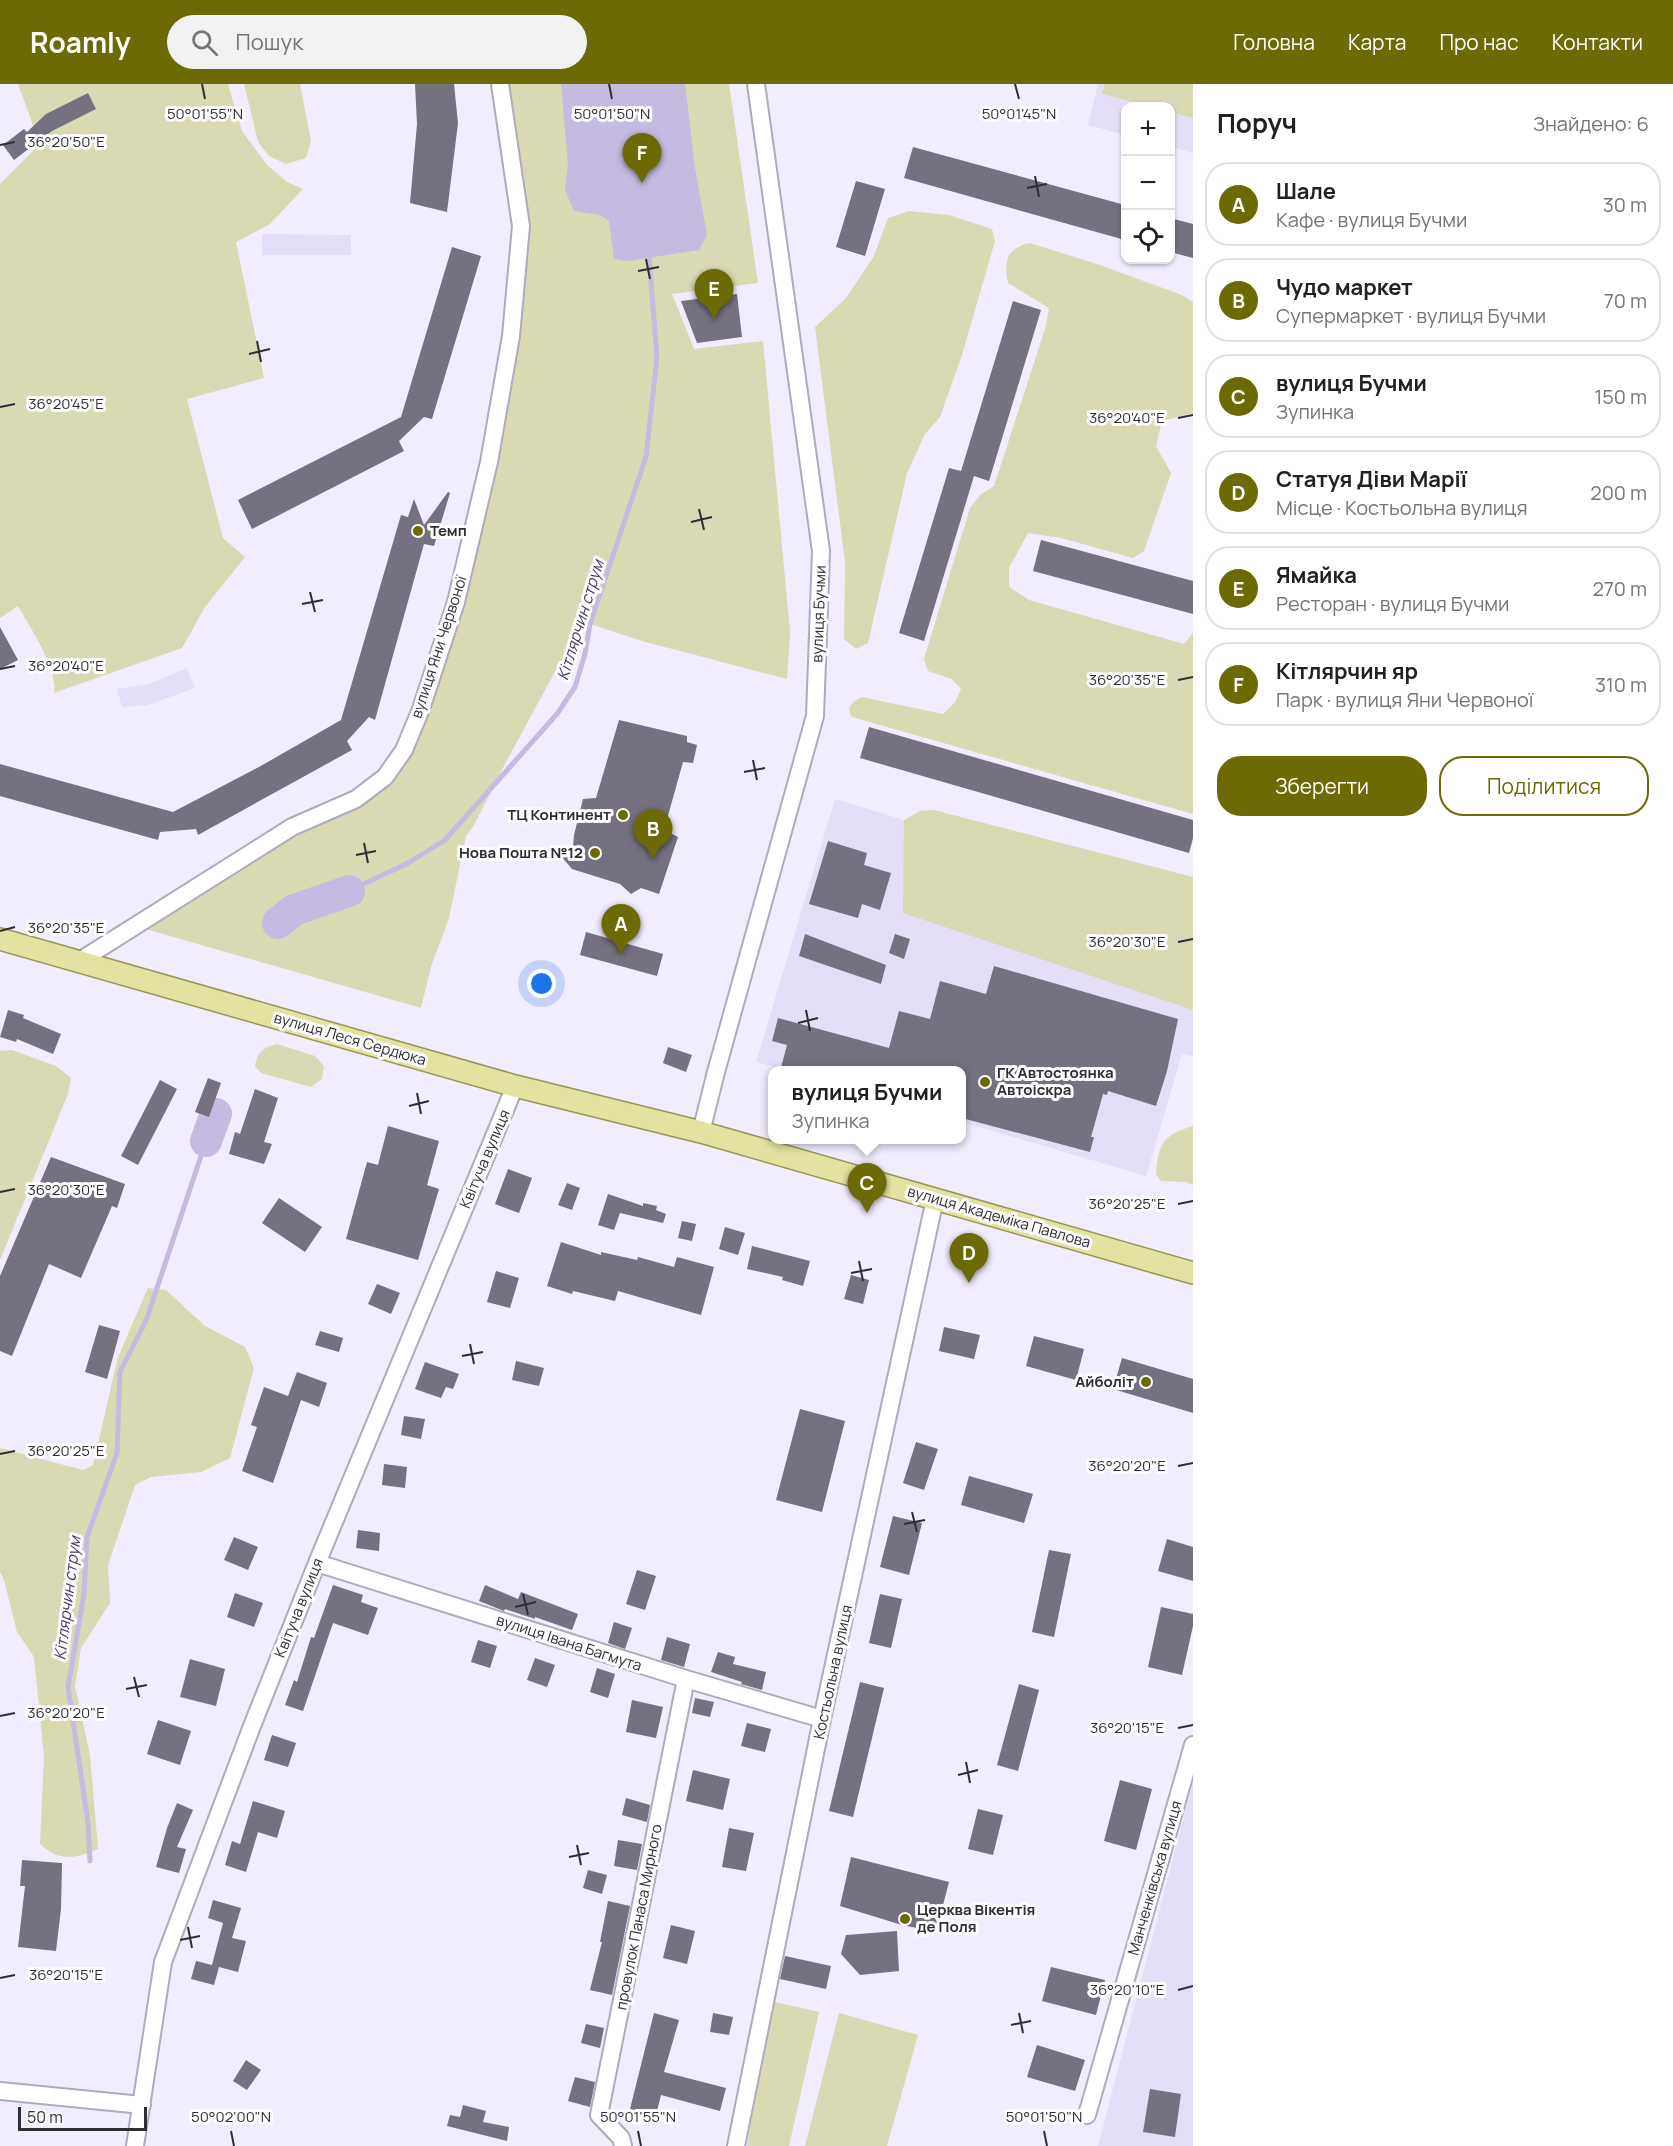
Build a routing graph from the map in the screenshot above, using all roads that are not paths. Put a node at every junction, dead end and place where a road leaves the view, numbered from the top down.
1 (500, 84) edge
2 (756, 84) edge
3 (0, 939) edge
4 (78, 962) junction
5 (515, 1086) junction
6 (701, 1132) junction
7 (935, 1199) junction
8 (1193, 1273) edge
9 (317, 1563) junction
10 (686, 1680) junction
11 (822, 1719) junction
12 (1193, 1745) edge
13 (0, 2091) edge
14 (142, 2105) junction
15 (1086, 2115) dead end
16 (135, 2146) edge
17 (623, 2146) edge
18 (736, 2146) edge

1 - 4 street, вулиця Яни Червоної
2 - 6 street, вулиця Бучми
3 - 4 main road, вулиця Леся Сердюка
4 - 5 main road, вулиця Леся Сердюка
5 - 6 main road, вулиця Леся Сердюка
5 - 9 street, Квітуча вулиця
6 - 7 main road, вулиця Академіка Павлова
7 - 8 main road, вулиця Академіка Павлова
7 - 11 street, Костьольна вулиця
9 - 10 street, вулиця Івана Багмута
9 - 14 street, Квітуча вулиця
10 - 11 street, вулиця Івана Багмута
10 - 17 street, провулок Панаса Мирного
11 - 18 street, Костьольна вулиця
12 - 15 street, Манченківська вулиця
13 - 14 street
14 - 16 street, Квітуча вулиця

